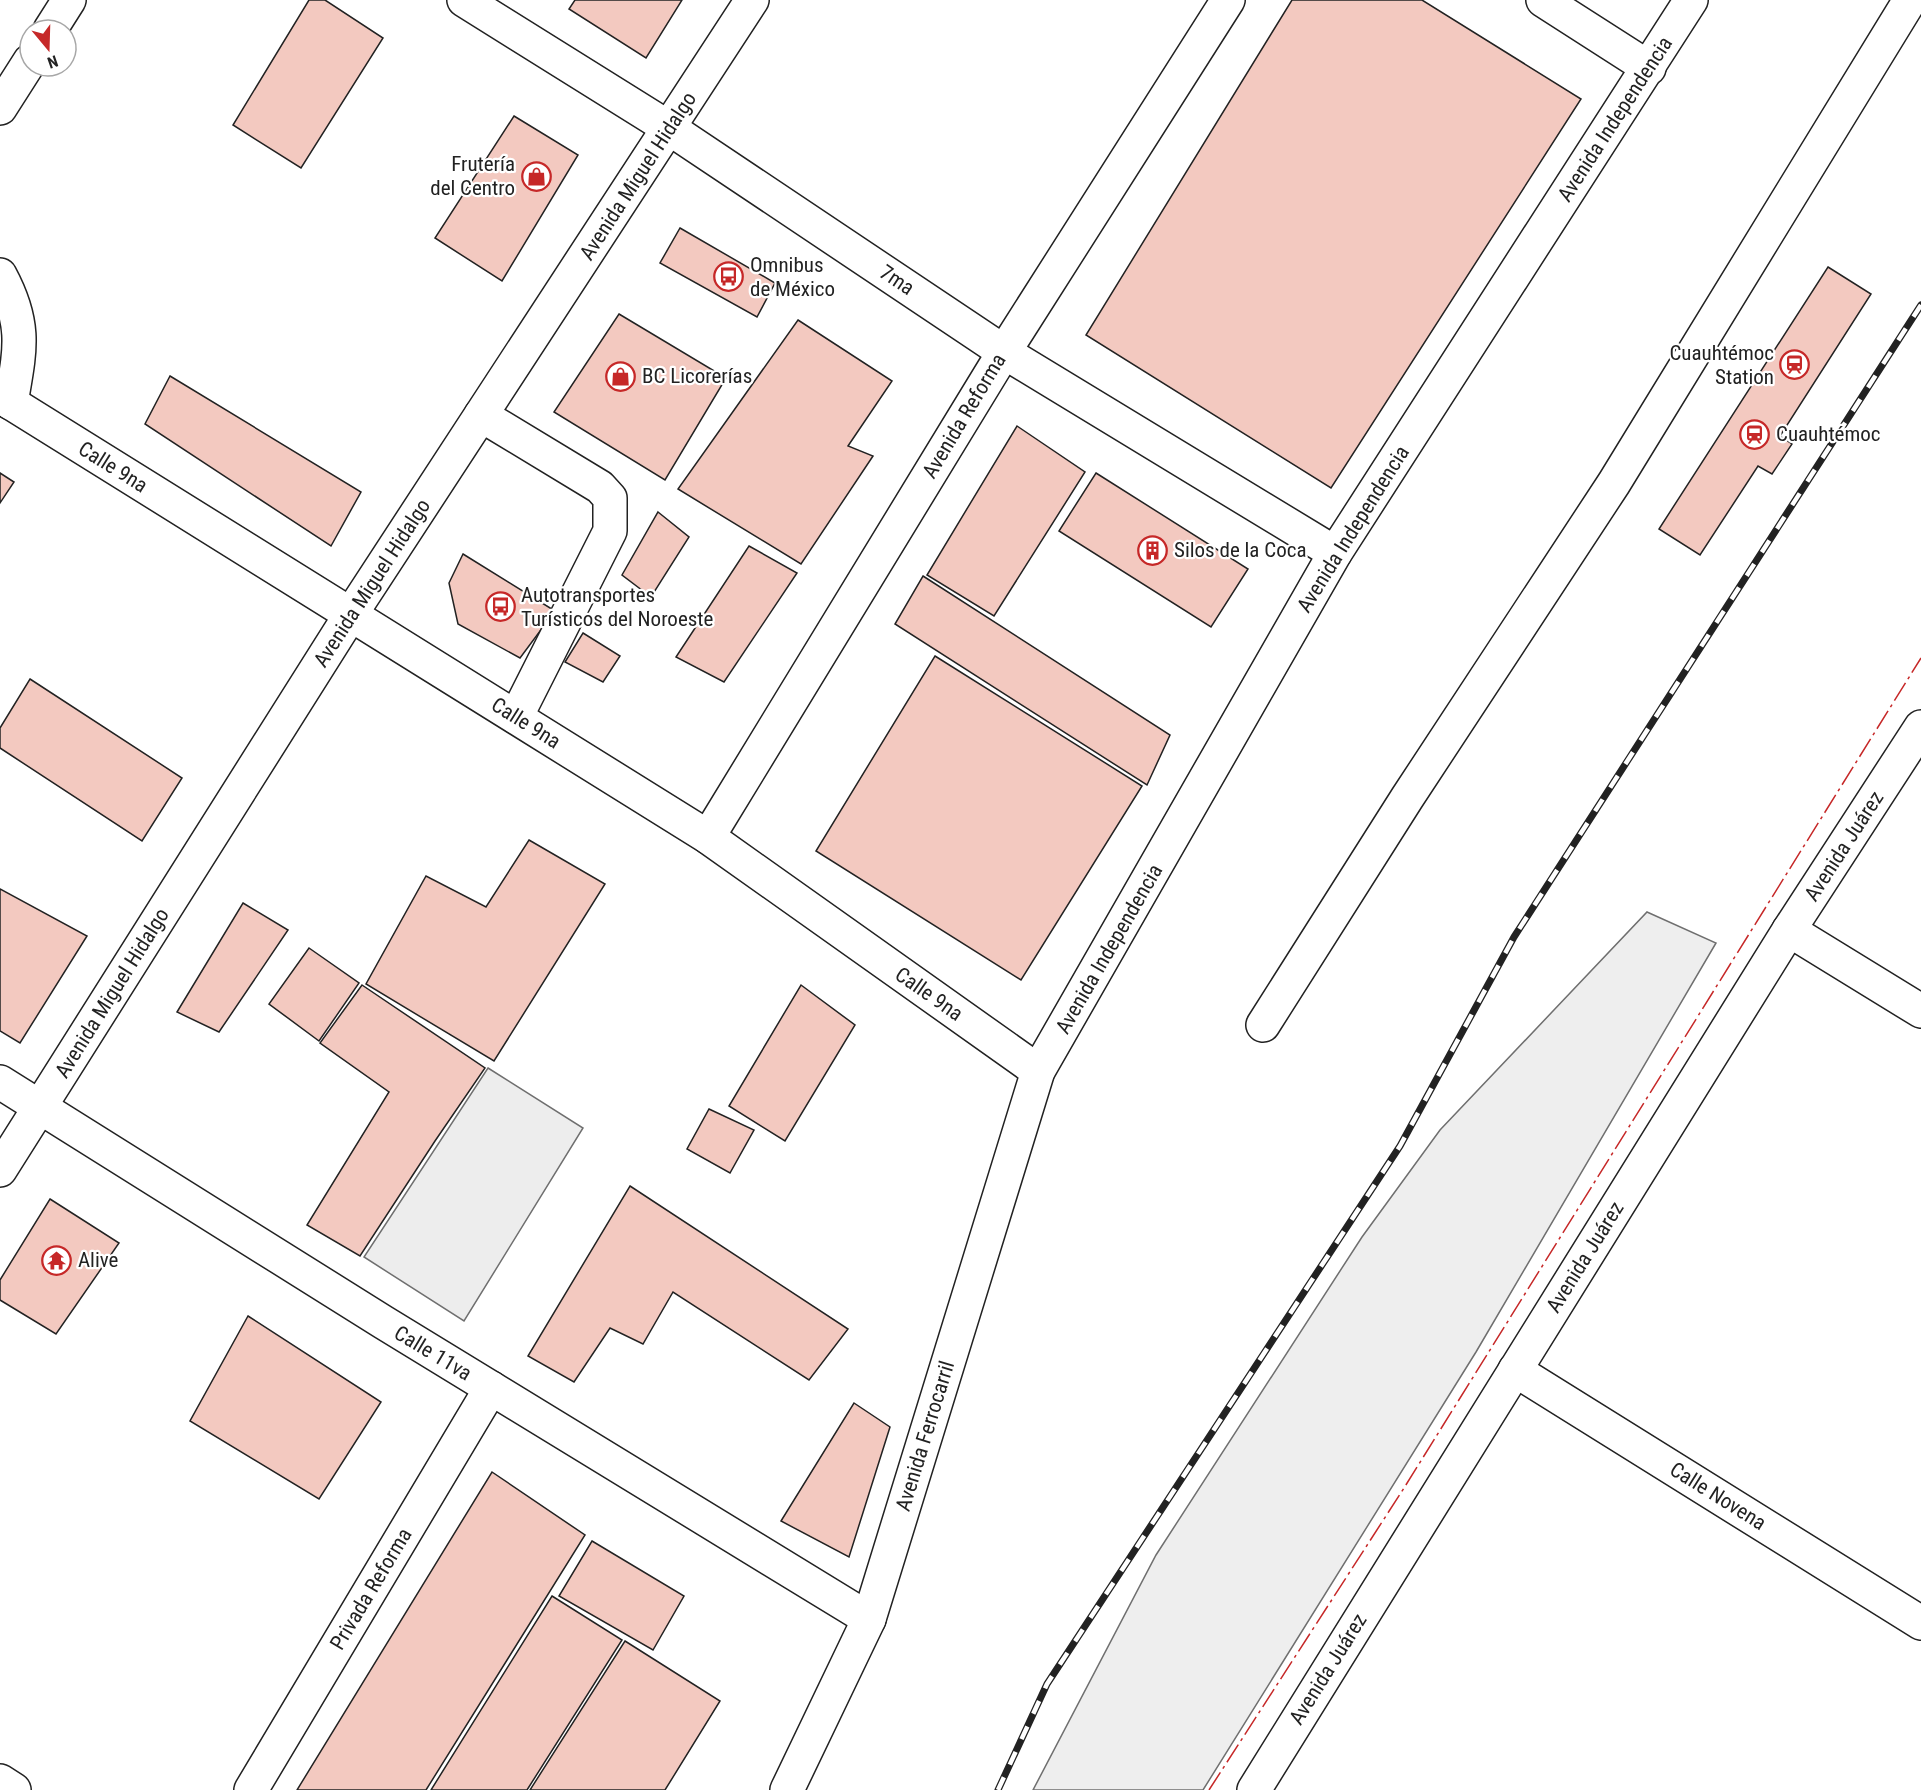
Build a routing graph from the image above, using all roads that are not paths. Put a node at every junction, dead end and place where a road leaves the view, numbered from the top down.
1 (69, 0) edge
2 (464, 0) edge
3 (752, 0) edge
4 (1228, 0) edge
5 (1543, 0) edge
6 (1691, 0) edge
7 (1910, 0) edge
8 (58, 18) edge
9 (1649, 68) junction
10 (19, 78) edge
11 (0, 108) edge
12 (669, 128) junction
13 (0, 274) edge
14 (1004, 352) junction
15 (6, 400) edge
16 (481, 415) junction
17 (1335, 553) junction
18 (351, 614) junction
19 (516, 717) junction
20 (1921, 727) edge
21 (708, 837) junction
22 (1789, 930) junction
23 (1921, 1011) edge
24 (1263, 1025) dead end
25 (1038, 1071) junction
26 (0, 1082) edge
27 (41, 1107) junction
28 (0, 1170) edge
29 (1515, 1370) junction
30 (491, 1388) junction
31 (869, 1619) junction
32 (1921, 1623) edge
33 (0, 1780) edge
34 (14, 1790) edge
35 (251, 1790) edge
36 (787, 1790) edge
37 (1254, 1790) edge

1 - 8 street
2 - 12 street, 7ma
3 - 12 street, Avenida Miguel Hidalgo
4 - 14 street, Avenida Reforma
5 - 9 street
6 - 9 street, Avenida Independencia
7 - 24 street
9 - 17 street, Avenida Independencia
10 - 11 street
12 - 14 street, 7ma
12 - 16 street, Avenida Miguel Hidalgo
13 - 15 street
14 - 17 street, 7ma
14 - 21 street, Avenida Reforma
15 - 18 street, Calle 9na
16 - 18 street, Avenida Miguel Hidalgo
16 - 19 street
17 - 25 street, Avenida Independencia
18 - 19 street, Calle 9na
18 - 27 street, Avenida Miguel Hidalgo
19 - 21 street, Calle 9na
20 - 22 street, Avenida Juárez
21 - 25 street, Calle 9na
22 - 23 street
22 - 29 street, Avenida Juárez
25 - 31 street, Avenida Ferrocarril
26 - 27 street, Calle 11va
27 - 28 street, Avenida Miguel Hidalgo
27 - 30 street, Calle 11va
29 - 32 street, Calle Novena
29 - 37 street, Avenida Juárez
30 - 31 street, Calle 11va
30 - 35 street, Privada Reforma
31 - 36 street, Avenida Ferrocarril
33 - 34 street

